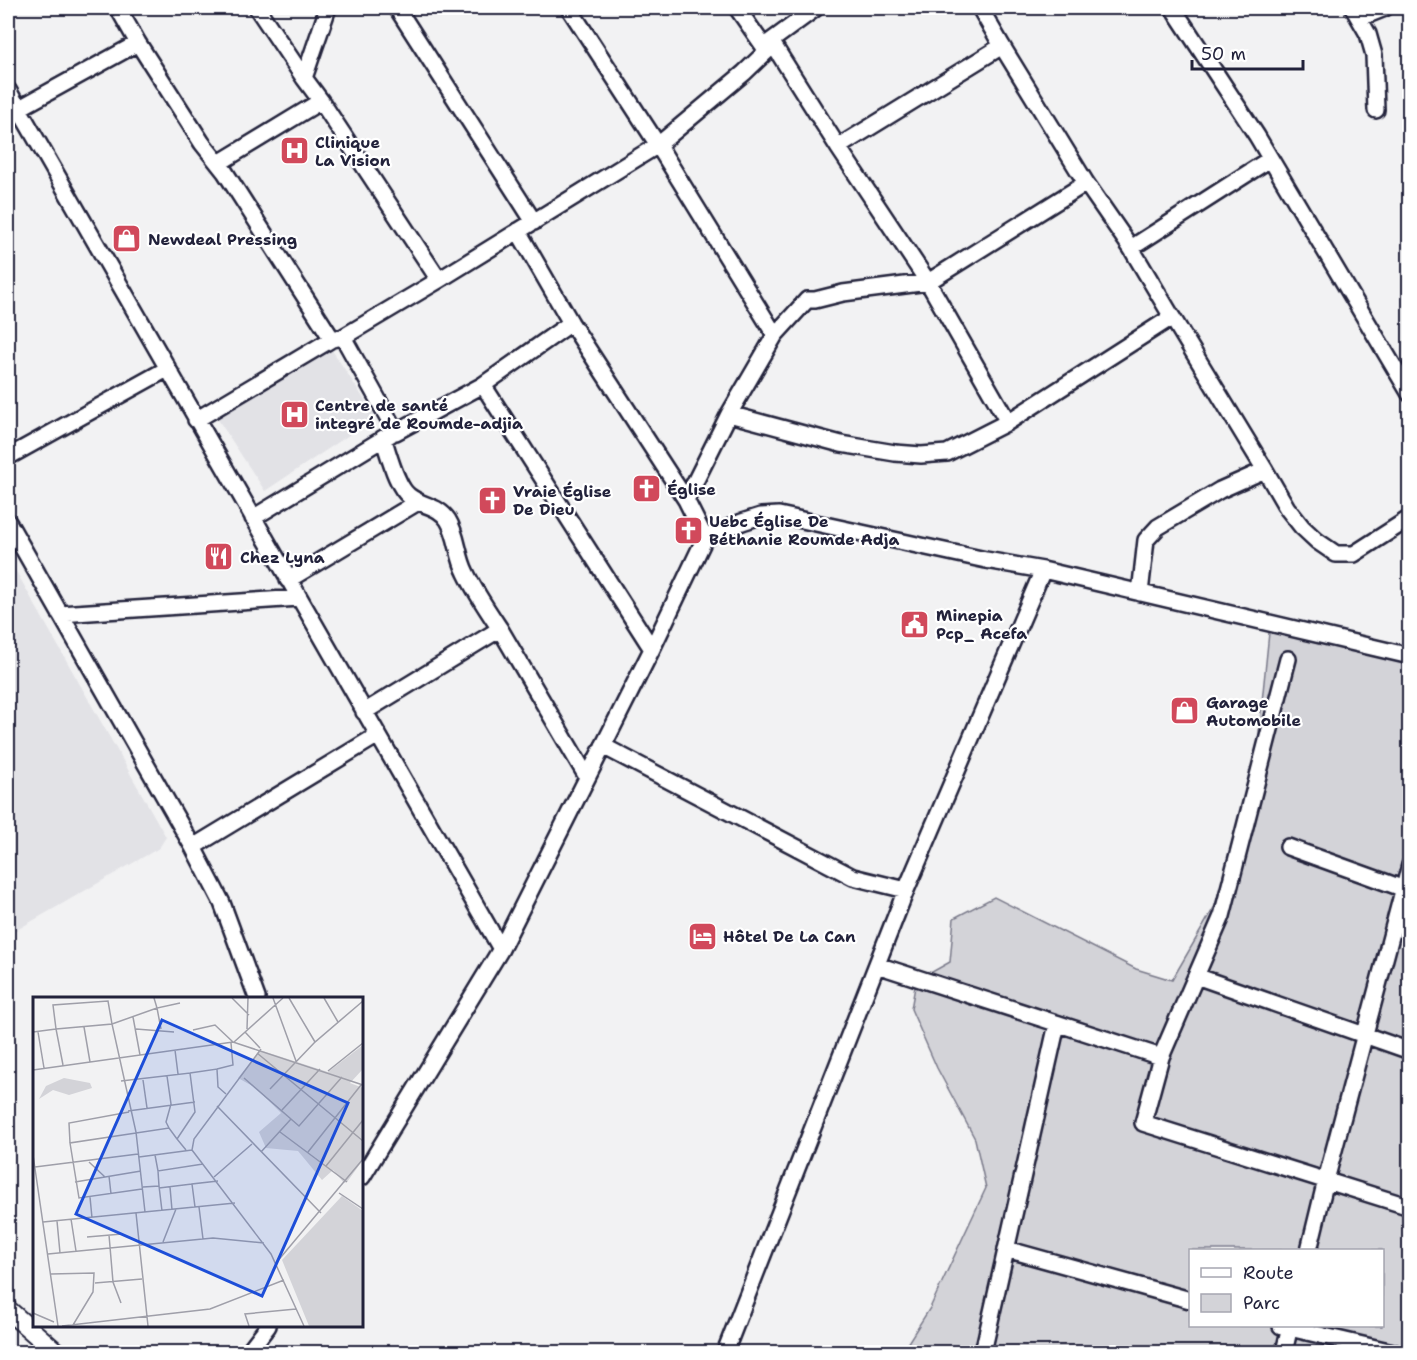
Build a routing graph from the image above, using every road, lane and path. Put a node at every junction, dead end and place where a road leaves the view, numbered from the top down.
1 (118, 8) edge
2 (257, 8) edge
3 (328, 8) edge
4 (396, 8) edge
5 (569, 8) edge
6 (737, 8) edge
7 (816, 8) edge
8 (980, 8) edge
9 (1173, 8) edge
10 (1385, 8) edge
11 (1356, 13) edge
12 (138, 42) junction
13 (769, 46) junction
14 (1002, 46) junction
15 (304, 78) junction
16 (8, 90) edge
17 (321, 101) junction
18 (18, 109) junction
19 (1376, 110) dead end
20 (658, 145) junction
21 (838, 147) junction
22 (1270, 159) junction
23 (219, 163) junction
24 (1086, 183) junction
25 (534, 222) junction
26 (518, 231) junction
27 (1131, 248) junction
28 (439, 280) junction
29 (928, 282) junction
30 (1172, 317) junction
31 (571, 323) junction
32 (775, 335) junction
33 (337, 338) junction
34 (167, 369) junction
35 (483, 385) junction
36 (1410, 394) edge
37 (729, 414) junction
38 (196, 420) junction
39 (1008, 422) junction
40 (390, 435) junction
41 (8, 457) edge
42 (1265, 470) junction
43 (686, 500) junction
44 (418, 502) junction
45 (253, 518) junction
46 (1410, 518) edge
47 (8, 522) edge
48 (705, 538) junction
49 (1043, 570) junction
50 (288, 580) junction
51 (1140, 593) junction
52 (299, 598) junction
53 (60, 614) junction
54 (500, 629) junction
55 (652, 649) junction
56 (1410, 656) edge
57 (1288, 659) dead end
58 (364, 712) junction
59 (378, 735) junction
60 (603, 746) junction
61 (587, 777) junction
62 (193, 847) junction
63 (1288, 848) dead end
64 (1410, 865) edge
65 (906, 890) junction
66 (1406, 890) edge
67 (501, 949) junction
68 (877, 965) junction
69 (1196, 976) junction
70 (256, 997) edge
71 (1057, 1024) junction
72 (1365, 1036) junction
73 (1410, 1051) edge
74 (1161, 1058) junction
75 (363, 1175) edge
76 (1326, 1180) junction
77 (1410, 1207) edge
78 (1006, 1249) junction
79 (1309, 1249) edge
80 (1189, 1299) edge
81 (8, 1310) edge
82 (267, 1327) edge
83 (1287, 1327) edge
84 (1291, 1327) edge
85 (56, 1353) edge
86 (248, 1353) edge
87 (725, 1353) edge
88 (983, 1353) edge
89 (1284, 1353) edge
90 (1393, 1353) edge

1 - 12 street
2 - 15 street
3 - 15 street
4 - 25 street
5 - 20 street
6 - 13 street
7 - 13 street
8 - 14 street
9 - 22 street
10 - 11 street
11 - 19 street
12 - 18 street
12 - 23 street
13 - 20 street
13 - 21 street
14 - 21 street
14 - 24 street
15 - 17 street
16 - 18 street
17 - 23 street
17 - 28 street
18 - 34 street
20 - 25 street
20 - 32 street
21 - 29 street
22 - 27 street
22 - 36 street
23 - 33 street
24 - 27 street
24 - 29 street
25 - 26 street
26 - 28 street
26 - 31 street
27 - 30 street
28 - 33 street
29 - 32 street
29 - 39 street
30 - 39 street
30 - 42 street
31 - 35 street
31 - 43 street
32 - 37 street
33 - 38 street
33 - 40 street
34 - 38 street
34 - 41 street
35 - 40 street
35 - 55 street
37 - 39 street
37 - 43 street
38 - 45 street
40 - 44 street
40 - 45 street
42 - 46 street
42 - 51 street
43 - 48 street
44 - 50 street
44 - 54 street
45 - 50 street
47 - 53 street
48 - 49 street
48 - 55 street
49 - 51 street
49 - 65 street
50 - 52 street
51 - 56 street
52 - 53 street
52 - 58 street
53 - 62 street
54 - 58 street
54 - 61 street
55 - 60 street
57 - 69 street
58 - 59 street
59 - 62 street
59 - 67 street
60 - 61 street
60 - 65 street
61 - 67 street
62 - 70 street
63 - 66 street
64 - 66 street
65 - 68 street
66 - 72 street
67 - 75 street
68 - 71 street
68 - 87 street
69 - 72 street
69 - 74 street
71 - 74 street
71 - 78 street
72 - 73 street
72 - 76 street
74 - 76 street
76 - 77 street
76 - 79 street
78 - 80 street
78 - 88 street
81 - 85 street
82 - 86 street
83 - 89 street
84 - 90 street

